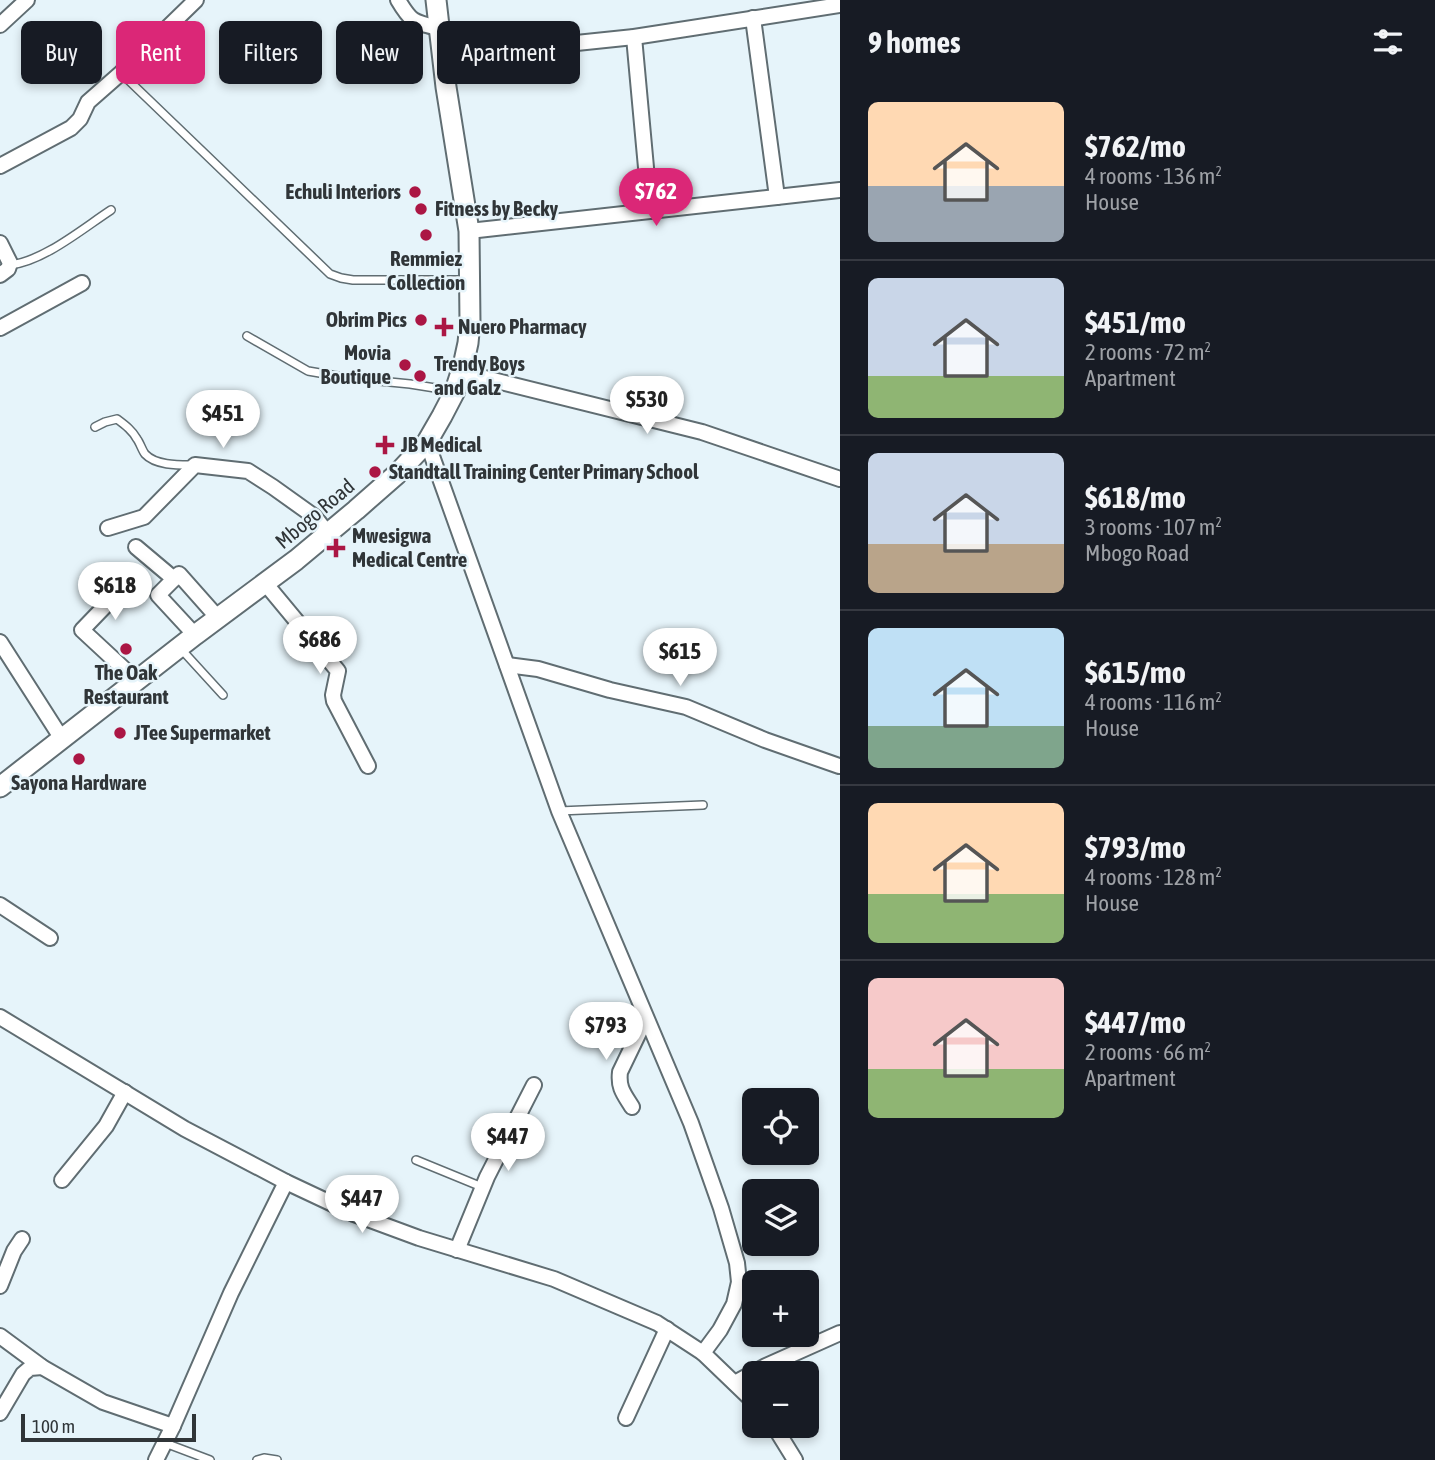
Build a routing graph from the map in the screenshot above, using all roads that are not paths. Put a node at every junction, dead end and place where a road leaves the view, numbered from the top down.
1 (27, 0) edge
2 (196, 0) edge
3 (398, 0) edge
4 (436, 0) edge
5 (840, 5) edge
6 (753, 18) junction
7 (174, 21) edge
8 (438, 21) edge
9 (0, 25) edge
10 (437, 28) edge
11 (634, 37) junction
12 (580, 43) edge
13 (116, 77) edge
14 (132, 84) edge
15 (446, 84) edge
16 (0, 166) edge
17 (840, 190) edge
18 (777, 197) junction
19 (111, 210) dead end
20 (650, 211) junction
21 (469, 231) junction
22 (0, 243) edge
23 (5, 271) edge
24 (470, 279) junction
25 (82, 283) dead end
26 (0, 328) edge
27 (247, 336) dead end
28 (461, 372) junction
29 (455, 391) junction
30 (95, 427) dead end
31 (426, 442) junction
32 (195, 465) junction
33 (840, 479) edge
34 (108, 528) dead end
35 (328, 534) junction
36 (136, 547) dead end
37 (174, 579) junction
38 (88, 583) dead end
39 (265, 583) junction
40 (218, 618) junction
41 (187, 641) junction
42 (0, 642) edge
43 (508, 665) junction
44 (137, 681) junction
45 (223, 695) dead end
46 (62, 739) junction
47 (368, 766) dead end
48 (839, 766) edge
49 (0, 787) edge
50 (703, 805) dead end
51 (559, 811) junction
52 (0, 905) edge
53 (50, 938) dead end
54 (0, 1017) edge
55 (646, 1018) junction
56 (534, 1085) dead end
57 (125, 1092) junction
58 (632, 1107) dead end
59 (416, 1160) dead end
60 (62, 1180) dead end
61 (286, 1182) junction
62 (482, 1187) junction
63 (22, 1239) dead end
64 (457, 1250) junction
65 (0, 1286) edge
66 (667, 1329) junction
67 (840, 1333) edge
68 (0, 1336) edge
69 (703, 1353) junction
70 (42, 1367) junction
71 (735, 1383) junction
72 (742, 1390) edge
73 (0, 1413) edge
74 (626, 1418) dead end
75 (173, 1426) junction
76 (781, 1438) edge
77 (165, 1443) junction
78 (156, 1460) edge
79 (210, 1460) edge
80 (257, 1460) edge
81 (277, 1460) edge
82 (795, 1460) edge

1 - 9 street
2 - 7 street
3 - 10 street
4 - 8 main road, Mbogo Road
5 - 6 street
6 - 11 street
6 - 18 street
11 - 12 street
11 - 20 street
13 - 16 street
14 - 24 lane
15 - 21 main road, Mbogo Road
17 - 18 street
18 - 20 street
19 - 23 lane
20 - 21 street
21 - 24 main road, Mbogo Road
22 - 23 street
24 - 28 main road, Mbogo Road
25 - 26 street
27 - 29 lane
28 - 29 main road, Mbogo Road
28 - 33 street
29 - 31 main road, Mbogo Road
30 - 32 lane
31 - 35 main road, Mbogo Road
31 - 43 street
32 - 34 street
32 - 35 street
35 - 39 main road, Mbogo Road
36 - 37 street
37 - 40 street
37 - 41 street
38 - 44 street
39 - 40 main road, Mbogo Road
39 - 47 street
40 - 41 main road, Mbogo Road
41 - 44 main road, Mbogo Road
41 - 45 lane
42 - 46 street
43 - 48 street
43 - 51 street
44 - 46 main road, Mbogo Road
46 - 49 main road, Mbogo Road
50 - 51 lane
51 - 55 street
52 - 53 street
54 - 57 street
55 - 58 street
55 - 69 street
56 - 62 street
57 - 60 street
57 - 61 street
59 - 62 lane
61 - 64 street
61 - 75 street
62 - 64 street
63 - 65 street
64 - 66 street
66 - 69 street
66 - 74 street
67 - 71 street
68 - 70 street
69 - 71 street
70 - 73 street
70 - 75 street
71 - 72 street
75 - 77 street
76 - 82 street
77 - 78 street
77 - 79 lane
80 - 81 lane

